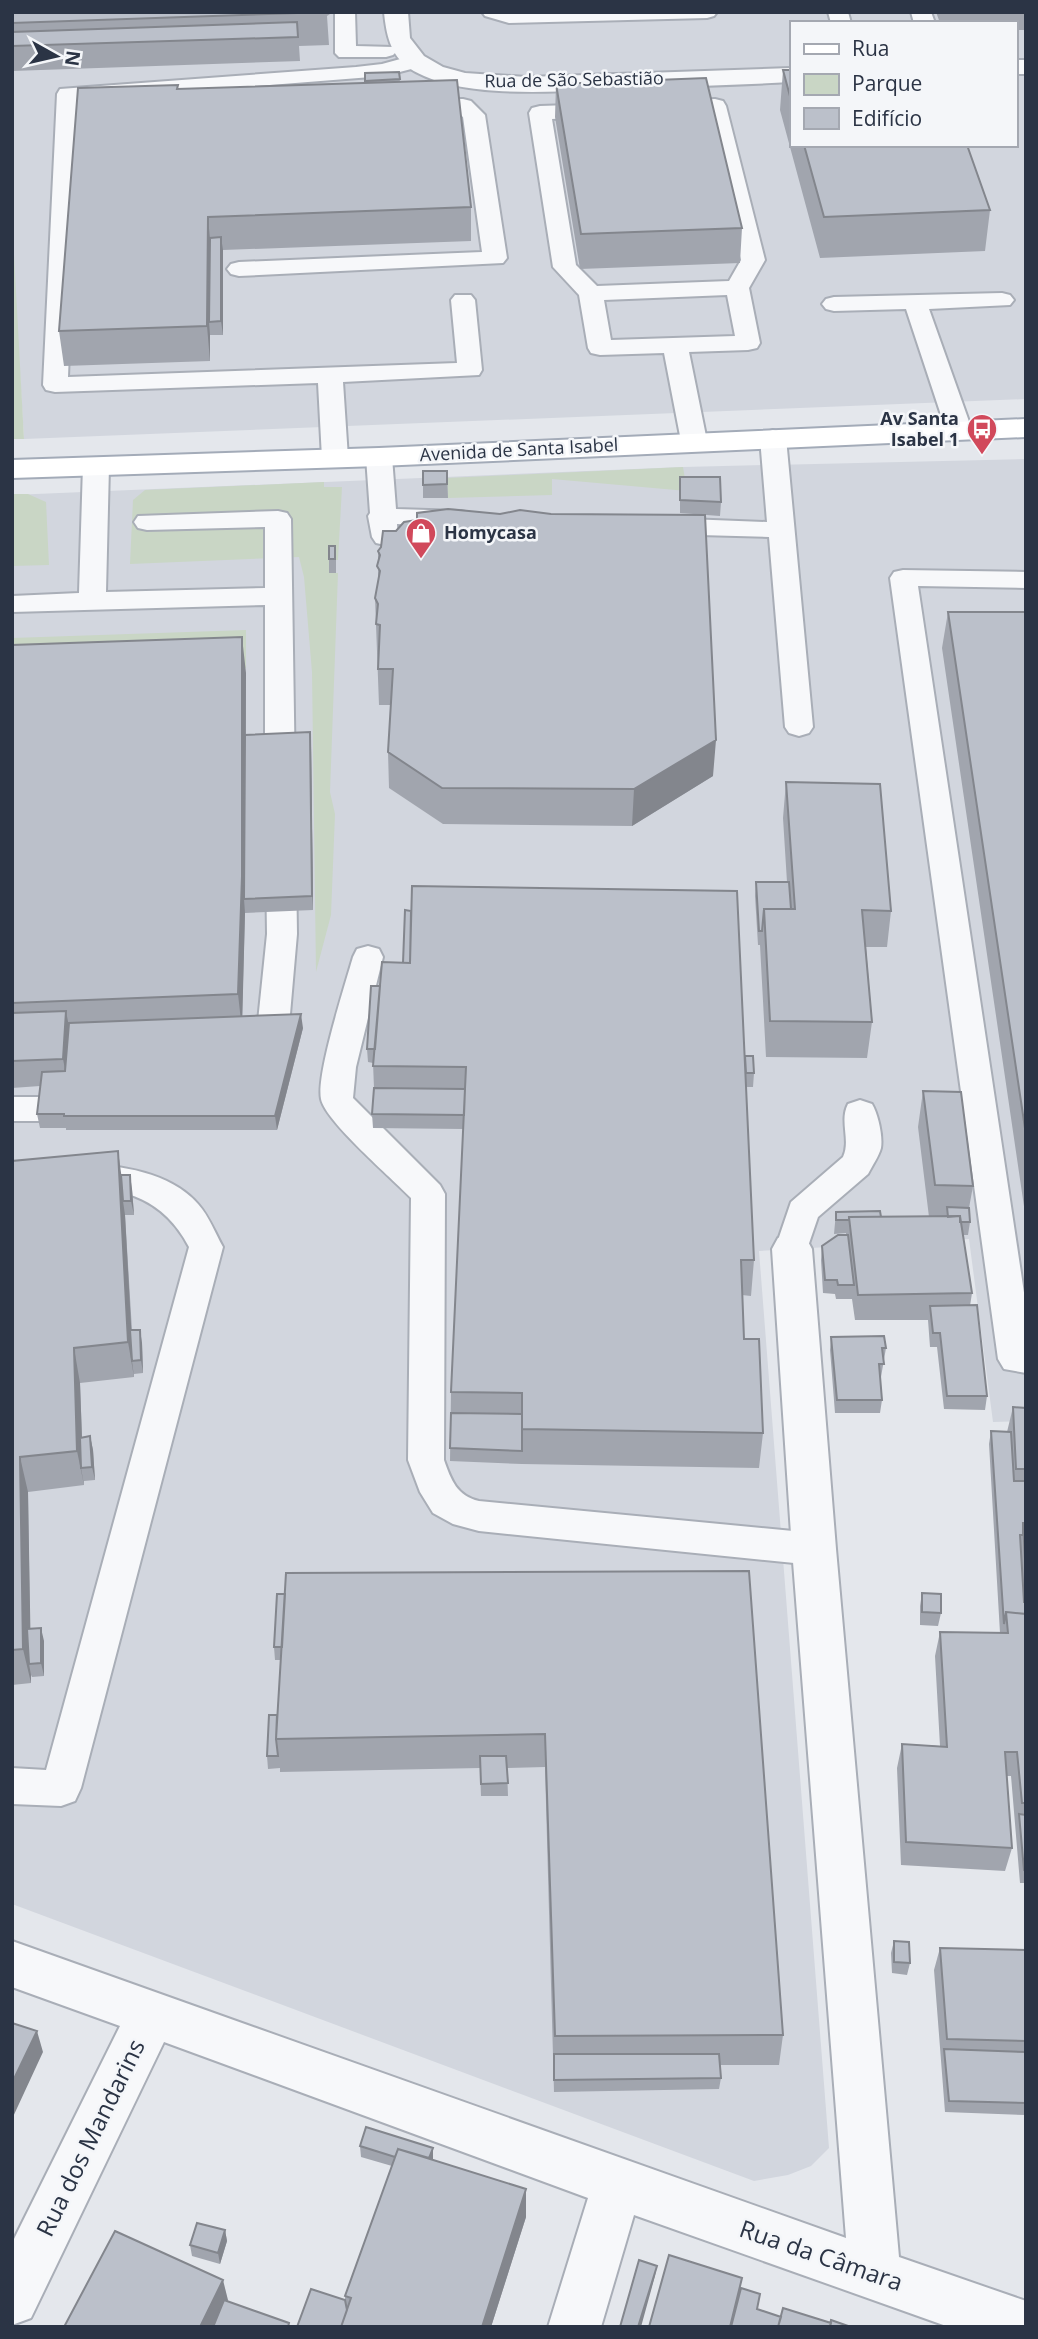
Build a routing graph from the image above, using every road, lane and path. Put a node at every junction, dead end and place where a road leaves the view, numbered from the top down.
1 (345, 12) edge
2 (396, 12) edge
3 (492, 12) edge
4 (707, 12) edge
5 (410, 55) junction
6 (790, 75) edge
7 (219, 83) junction
8 (386, 106) edge
9 (222, 108) edge
10 (648, 109) edge
11 (621, 110) edge
12 (239, 268) dead end
13 (737, 288) junction
14 (591, 293) junction
15 (463, 300) dead end
16 (1002, 300) dead end
17 (915, 302) junction
18 (834, 304) dead end
19 (675, 345) junction
20 (330, 375) junction
21 (1026, 428) edge
22 (959, 430) junction
23 (773, 438) junction
24 (694, 441) junction
25 (379, 457) junction
26 (335, 458) junction
27 (96, 466) junction
28 (12, 469) edge
29 (492, 520) edge
30 (147, 522) dead end
31 (644, 525) edge
32 (782, 530) junction
33 (1026, 580) edge
34 (278, 596) junction
35 (92, 601) junction
36 (12, 604) edge
37 (799, 727) dead end
38 (368, 957) dead end
39 (261, 1088) edge
40 (12, 1109) edge
41 (105, 1109) edge
42 (860, 1112) dead end
43 (12, 1180) edge
44 (792, 1248) joint
45 (1026, 1359) edge
46 (814, 1549) junction
47 (12, 1786) edge
48 (12, 1964) edge
49 (152, 2014) junction
50 (618, 2184) junction
51 (875, 2276) junction
52 (12, 2299) edge
53 (574, 2327) edge
54 (1025, 2327) edge

1 - 5 lane
2 - 5 street
3 - 4 lane
5 - 6 street, Rua de São Sebastião
5 - 7 lane
7 - 9 lane
7 - 20 lane
8 - 12 lane
10 - 13 lane
11 - 14 lane
13 - 14 lane
13 - 19 lane
14 - 19 lane
15 - 20 lane
16 - 17 lane
17 - 18 lane
17 - 22 lane
19 - 24 lane
20 - 26 lane
21 - 22 main road, Avenida de Santa Isabel
22 - 23 main road, Avenida de Santa Isabel
23 - 24 main road, Avenida de Santa Isabel
23 - 32 lane
24 - 25 main road, Avenida de Santa Isabel
25 - 26 main road, Avenida de Santa Isabel
25 - 29 lane
26 - 27 main road, Avenida de Santa Isabel
27 - 28 main road, Avenida de Santa Isabel
27 - 35 lane
30 - 34 lane
31 - 32 lane
32 - 37 lane
33 - 45 lane
34 - 35 lane
34 - 39 lane
35 - 36 lane
38 - 46 lane
40 - 41 lane
42 - 44 lane
43 - 47 lane
44 - 46 street
46 - 51 street
48 - 49 street, Rua da Câmara
49 - 50 street, Rua da Câmara
49 - 52 street, Rua dos Mandarins
50 - 51 street, Rua da Câmara
50 - 53 street
51 - 54 street, Rua da Câmara

